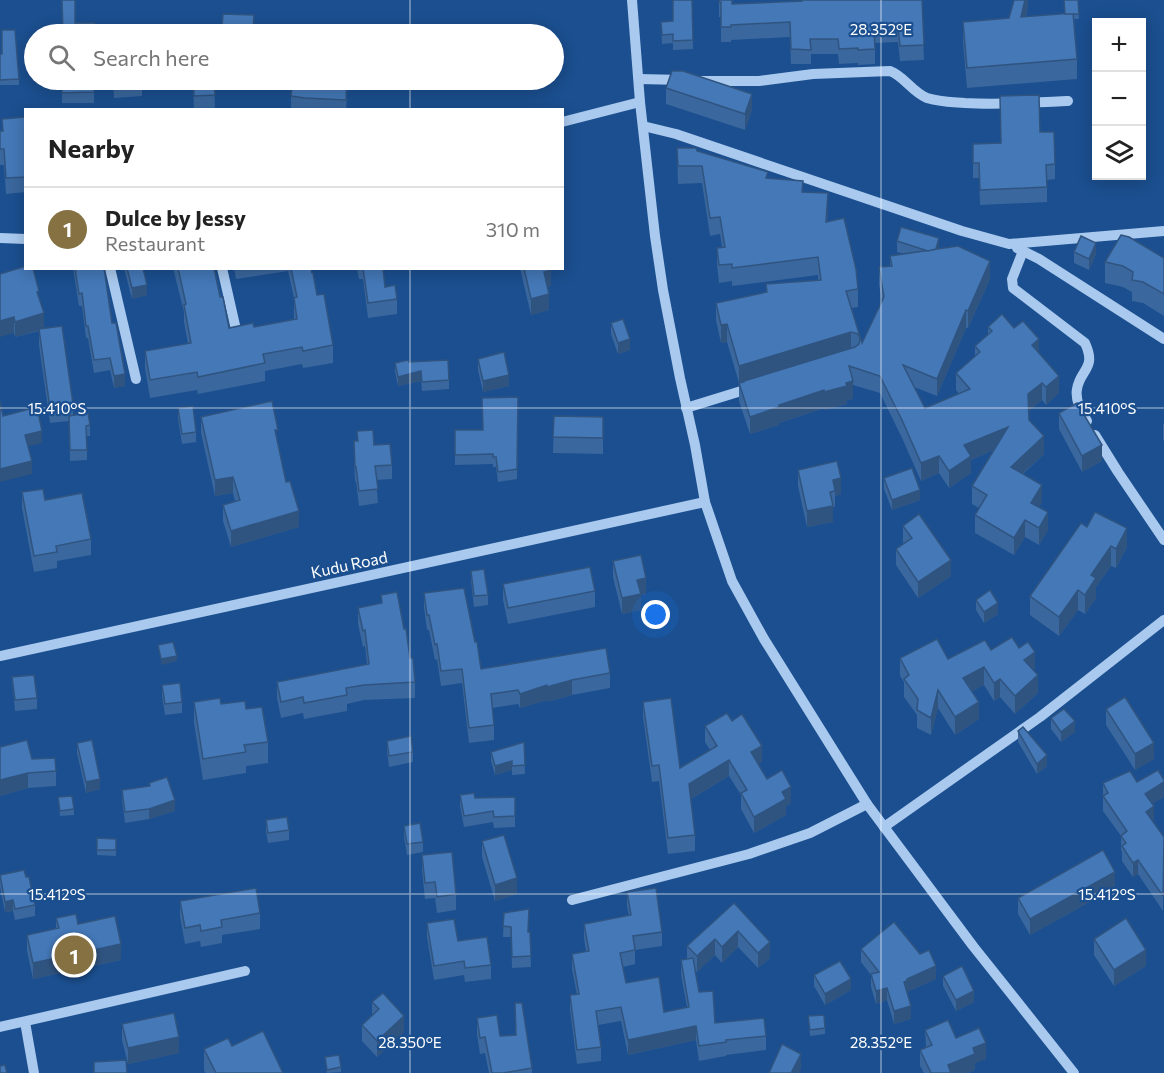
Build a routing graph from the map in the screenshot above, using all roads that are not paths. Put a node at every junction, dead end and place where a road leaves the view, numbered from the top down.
1 (632, 0) edge
2 (639, 79) junction
3 (1068, 101) dead end
4 (640, 102) junction
5 (564, 121) edge
6 (643, 126) junction
7 (1164, 231) edge
8 (0, 238) edge
9 (24, 239) edge
10 (1009, 244) junction
11 (1023, 251) junction
12 (110, 270) edge
13 (222, 270) edge
14 (237, 334) edge
15 (1164, 339) edge
16 (135, 379) dead end
17 (764, 384) edge
18 (686, 408) junction
19 (705, 502) junction
20 (1164, 540) edge
21 (1164, 620) edge
22 (0, 656) edge
23 (867, 804) junction
24 (884, 827) junction
25 (572, 900) dead end
26 (245, 971) dead end
27 (25, 1022) junction
28 (0, 1027) edge
29 (34, 1073) edge
30 (1074, 1073) edge

1 - 2 street
2 - 3 street
2 - 4 street
4 - 5 street
4 - 6 street
6 - 10 street
6 - 18 street
7 - 10 street
8 - 9 street
10 - 11 street
11 - 15 street
11 - 20 street
12 - 16 street
13 - 14 street
17 - 18 street
18 - 19 street
19 - 22 street, Kudu Road
19 - 23 street
21 - 24 street
23 - 24 street
23 - 25 street
24 - 30 street
26 - 27 street
27 - 28 street
27 - 29 street

